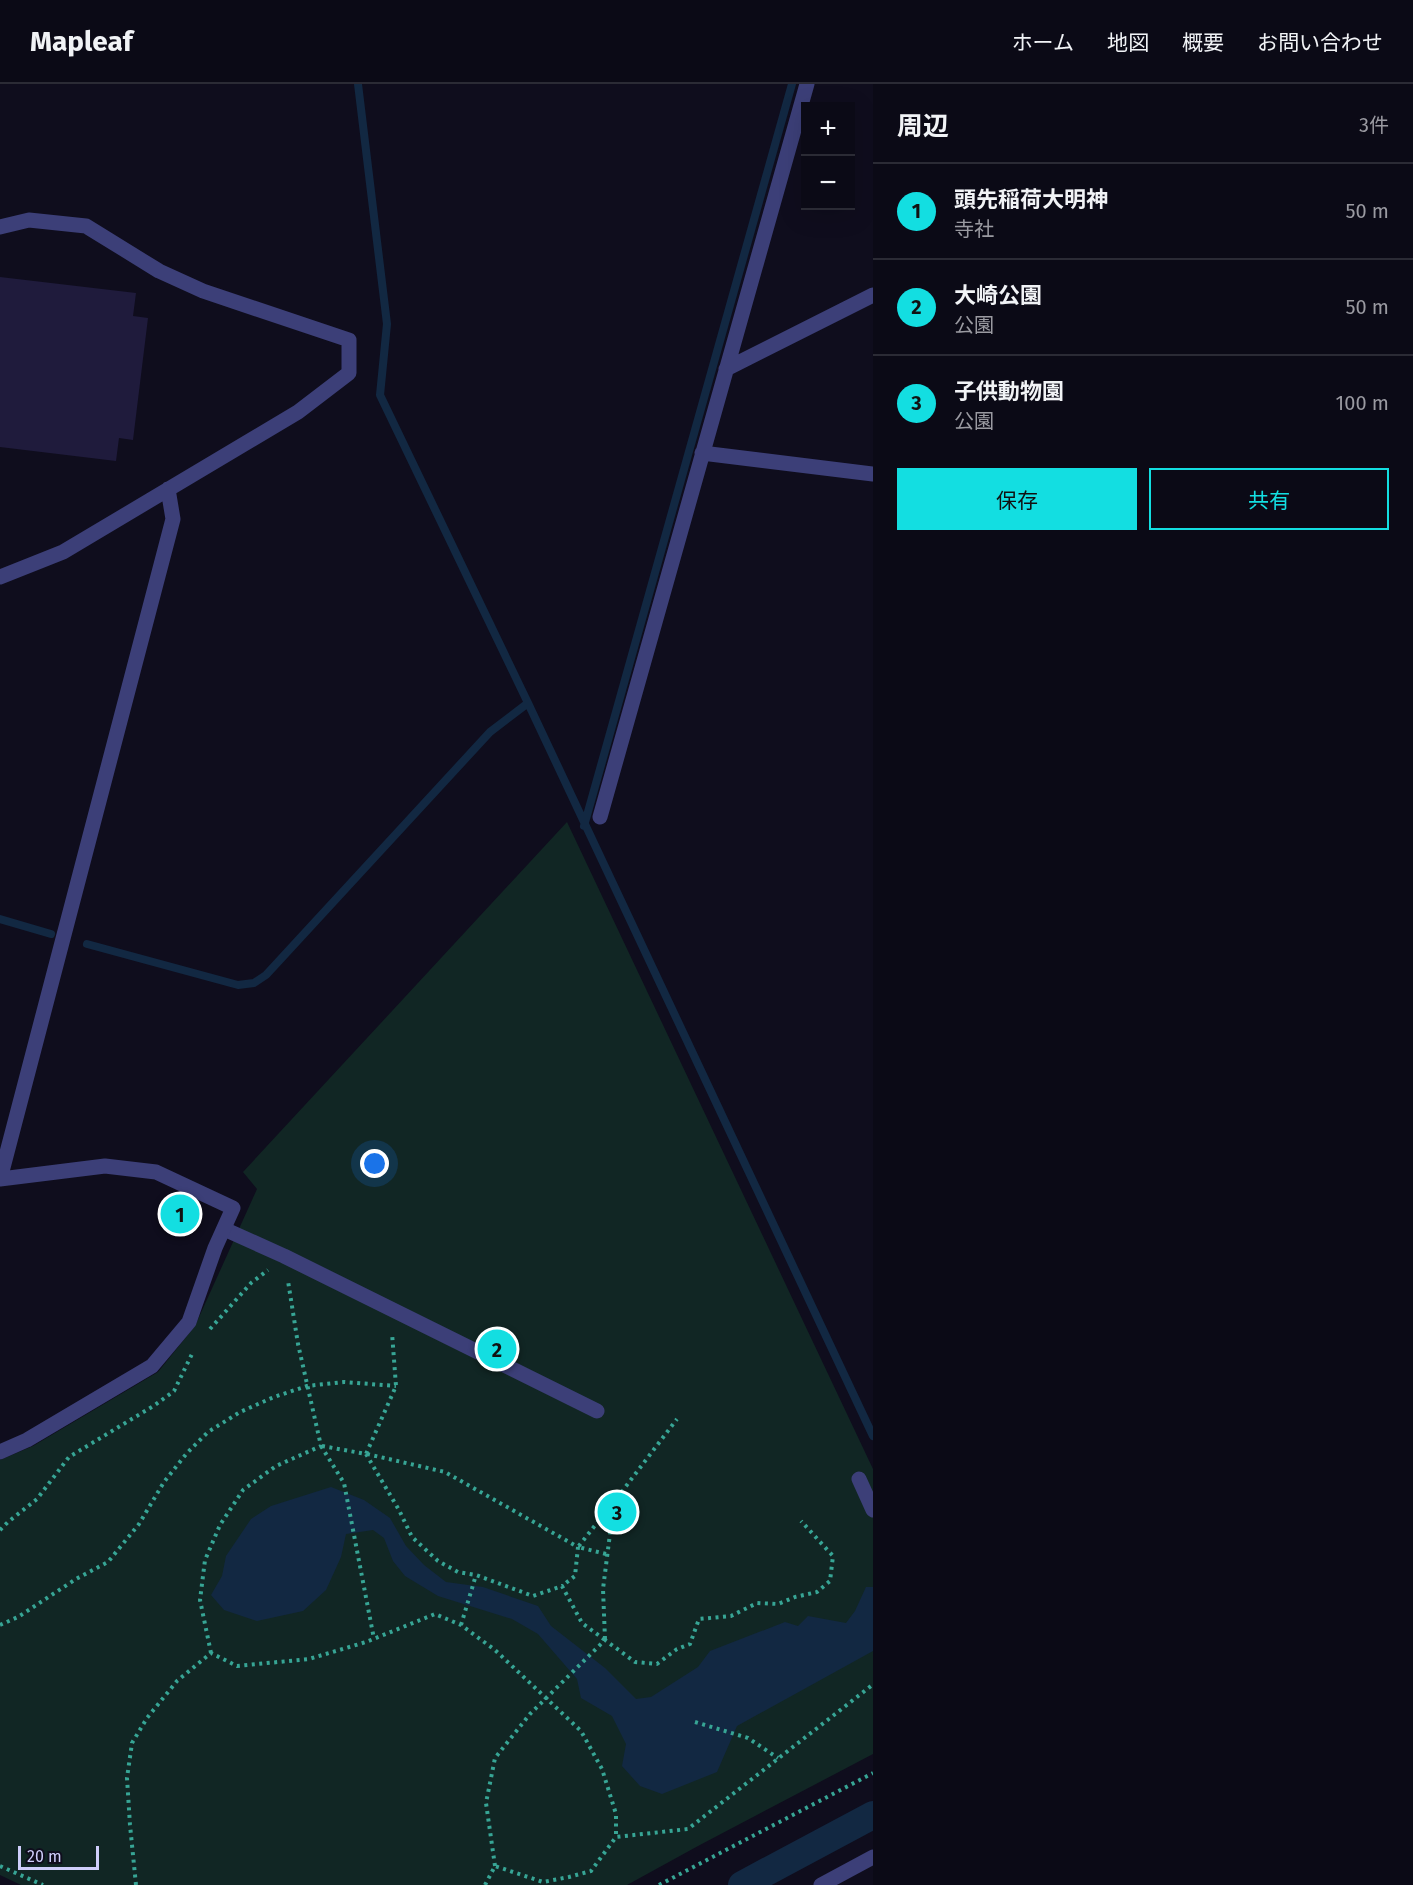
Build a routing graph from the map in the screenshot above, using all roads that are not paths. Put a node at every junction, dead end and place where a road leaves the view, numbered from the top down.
1 (807, 84) edge
2 (0, 227) edge
3 (873, 295) edge
4 (726, 369) junction
5 (702, 453) junction
6 (873, 474) edge
7 (168, 489) junction
8 (0, 577) edge
9 (600, 817) dead end
10 (0, 1179) edge
11 (224, 1229) junction
12 (597, 1411) dead end
13 (0, 1452) edge
14 (859, 1479) dead end
15 (873, 1510) edge
16 (873, 1857) edge
17 (821, 1885) edge

1 - 4 street
2 - 7 street
3 - 4 street
4 - 5 street
5 - 6 street
5 - 9 street
7 - 8 street
7 - 10 street
10 - 11 street
11 - 12 street
11 - 13 street
14 - 15 street
16 - 17 street

